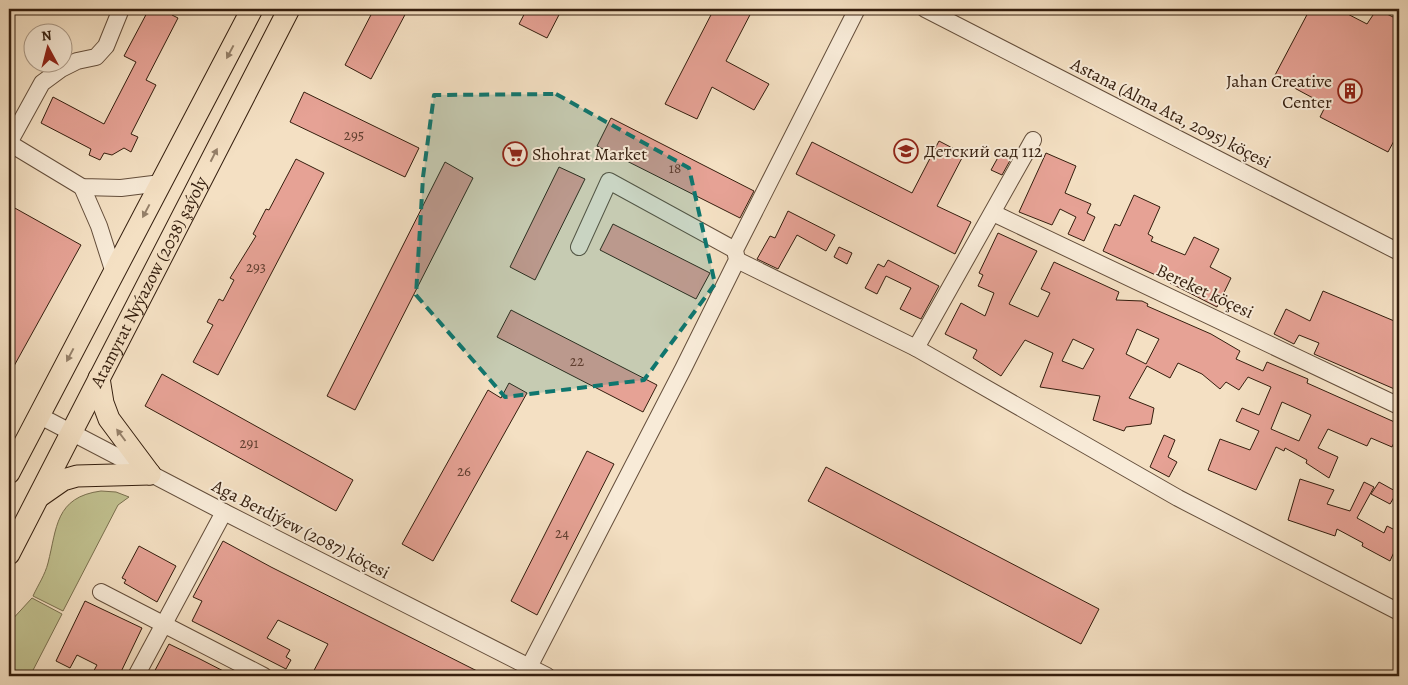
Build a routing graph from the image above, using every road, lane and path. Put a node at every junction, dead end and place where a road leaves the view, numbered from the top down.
1 (121, 9) edge
2 (252, 9) edge
3 (289, 9) edge
4 (856, 9) edge
5 (925, 9) edge
6 (1032, 140) dead end
7 (9, 143) edge
8 (161, 183) junction
9 (82, 187) junction
10 (993, 213) junction
11 (579, 247) dead end
12 (1399, 252) edge
13 (736, 255) junction
14 (114, 273) junction
15 (916, 348) junction
16 (99, 378) junction
17 (1399, 406) edge
18 (38, 415) junction
19 (71, 432) junction
20 (9, 473) edge
21 (150, 474) junction
22 (37, 498) junction
23 (224, 512) junction
24 (9, 554) edge
25 (101, 592) dead end
26 (1399, 612) edge
27 (162, 625) junction
28 (529, 667) junction
29 (136, 676) edge
30 (264, 676) edge
31 (547, 676) edge

1 - 7 street
2 -> 8 main road, Atamyrat Nyýazow (2038) şaýoly
16 -> 3 main road, Atamyrat Nyýazow (2038) şaýoly
4 - 13 street
5 - 12 street, Astana (Alma Ata, 2095) köçesi
6 - 10 street
7 - 9 street
8 - 9 street
8 -> 14 main road, Atamyrat Nyýazow (2038) şaýoly
9 - 14 street
10 - 15 street
10 - 17 street, Bereket köçesi
11 - 13 street
13 - 15 street
13 - 28 street
14 -> 18 main road, Atamyrat Nyýazow (2038) şaýoly
15 - 26 street
16 - 19 main road, Atamyrat Nyýazow (2038) şaýoly
21 -> 16 main road
18 - 19 street, Aga Berdiýew (2087) köçesi
18 - 20 main road, Atamyrat Nyýazow (2038) şaýoly
19 - 21 street, Aga Berdiýew (2087) köçesi
19 - 22 main road, Atamyrat Nyýazow (2038) şaýoly
21 - 22 main road
21 - 23 street, Aga Berdiýew (2087) köçesi
22 - 24 main road, Atamyrat Nyýazow (2038) şaýoly
23 - 27 street
23 - 28 street, Aga Berdiýew (2087) köçesi
25 - 27 street
27 - 29 street
27 - 30 street
28 - 31 street, Aga Berdiýew (2087) köçesi

